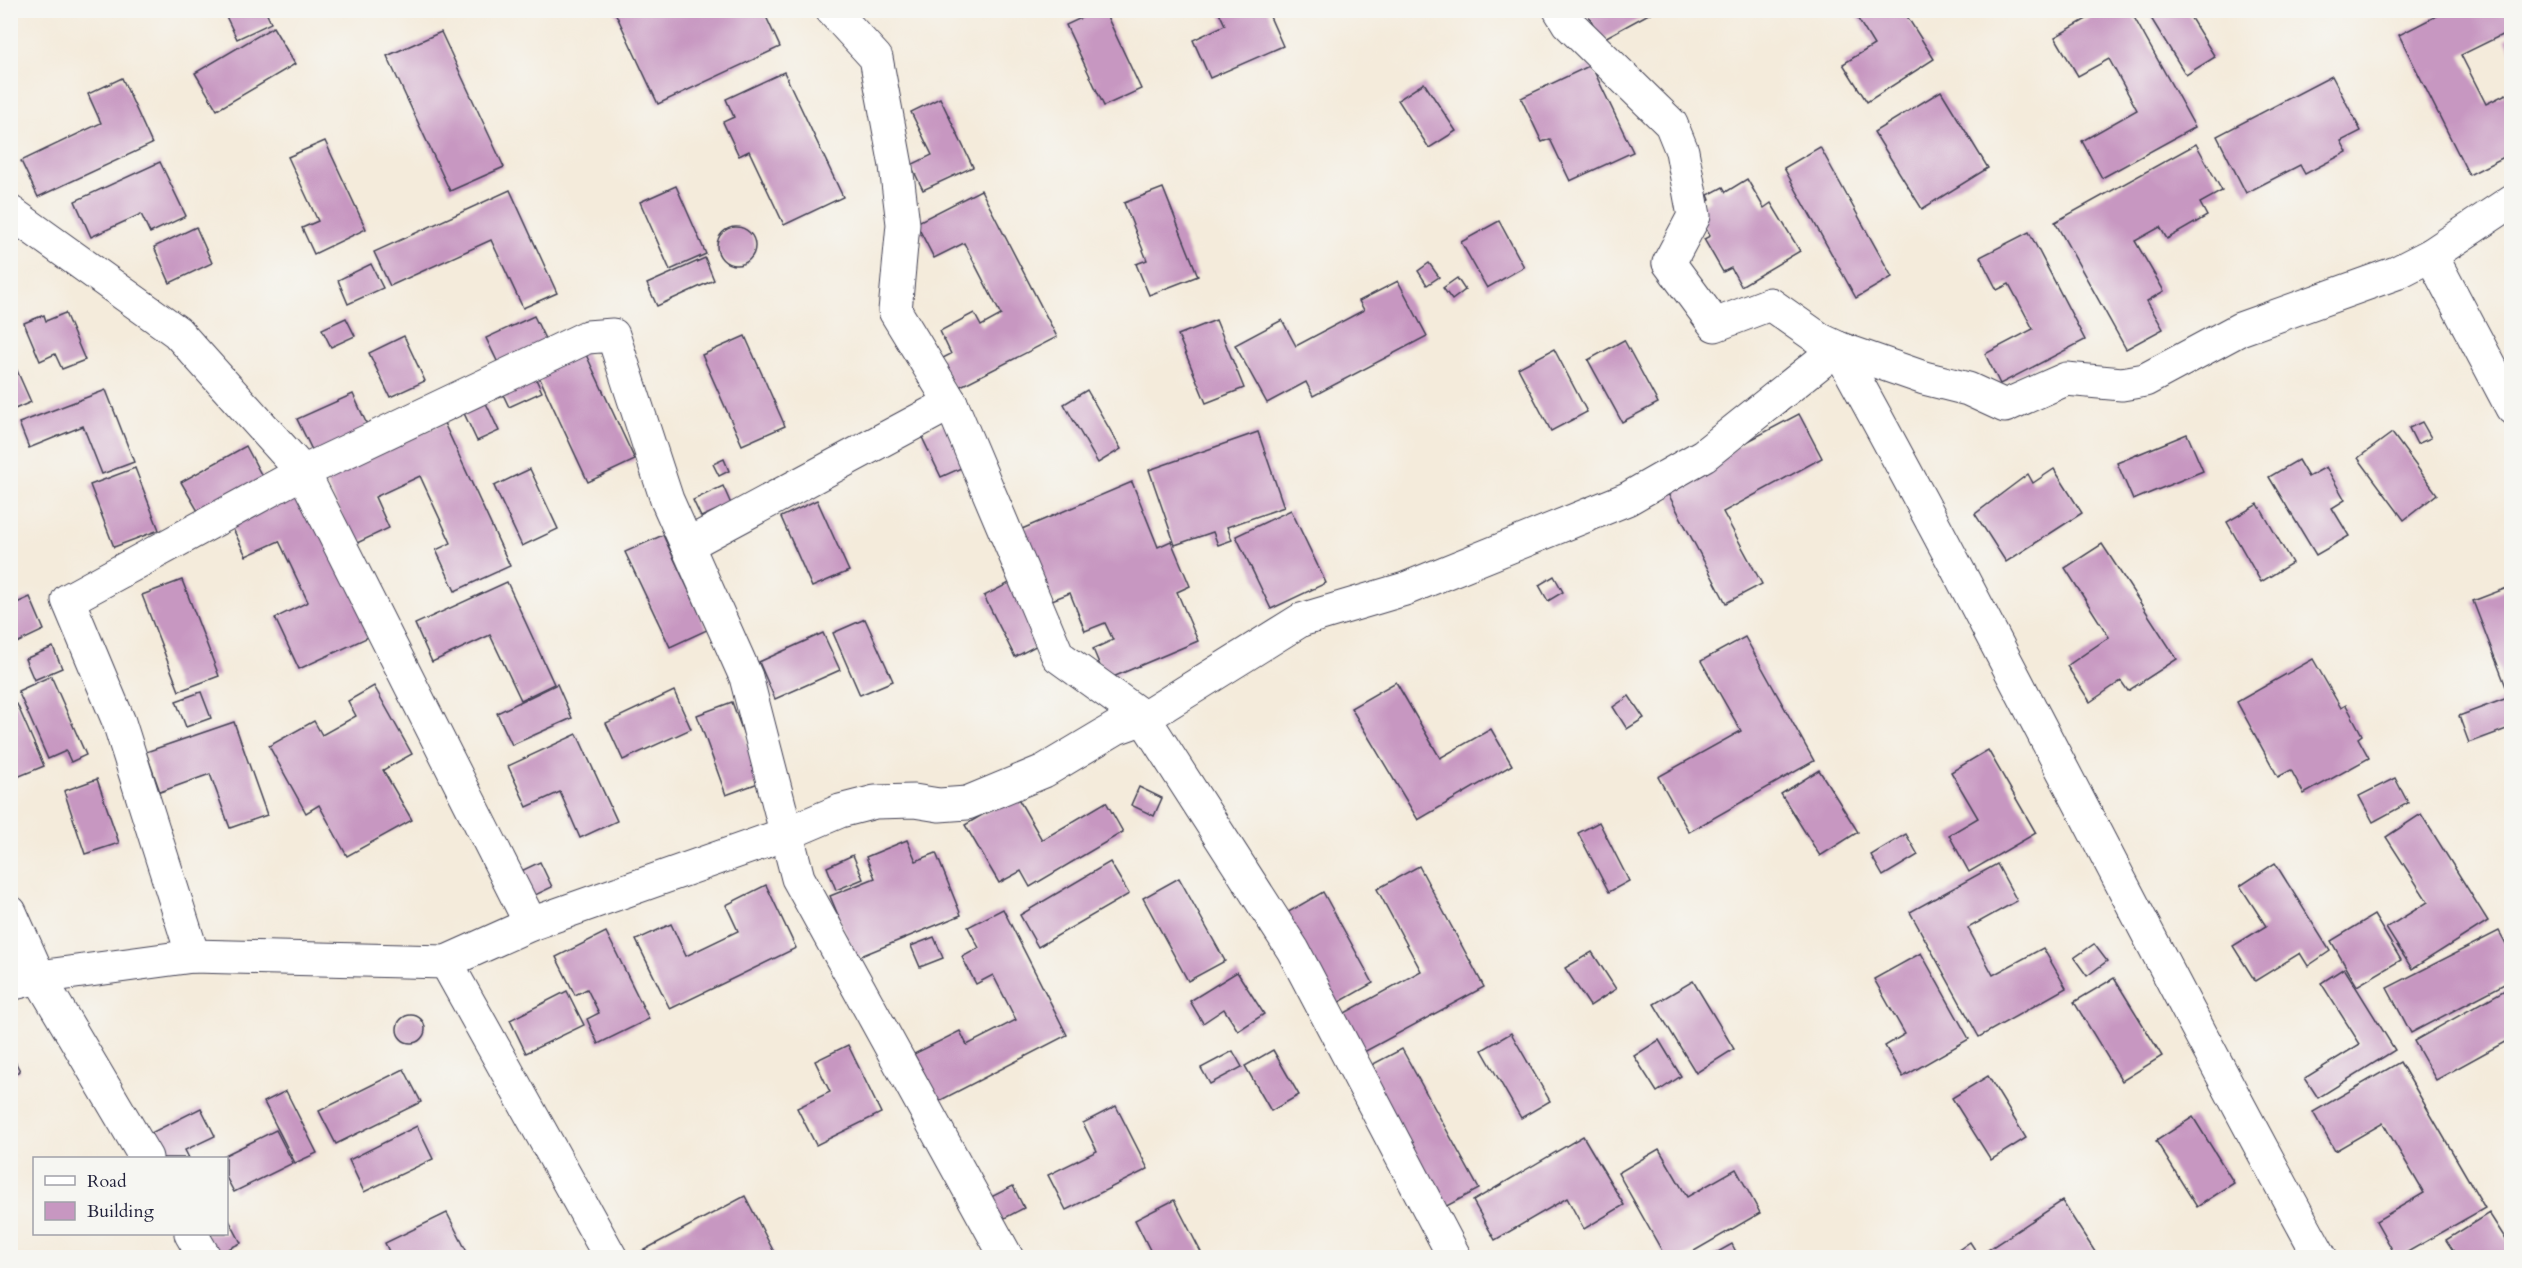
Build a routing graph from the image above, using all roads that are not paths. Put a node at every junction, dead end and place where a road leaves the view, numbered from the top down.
1 (832, 10) edge
2 (1560, 10) edge
3 (2511, 201) edge
4 (10, 212) edge
5 (2431, 255) junction
6 (1838, 348) junction
7 (951, 403) junction
8 (2511, 408) edge
9 (303, 472) junction
10 (687, 545) junction
11 (1144, 718) junction
12 (786, 834) junction
13 (10, 912) edge
14 (531, 924) junction
15 (193, 956) junction
16 (446, 962) junction
17 (25, 981) edge
18 (145, 1157) edge
19 (192, 1235) edge
20 (2319, 1256) edge
21 (205, 1257) edge
22 (611, 1257) edge
23 (1007, 1257) edge
24 (1455, 1257) edge

1 - 7 street
2 - 6 street
3 - 5 street
4 - 9 street
5 - 6 street
5 - 8 street
6 - 11 street
6 - 20 street
7 - 10 street
7 - 11 street
9 - 10 street
9 - 14 street
9 - 15 street
10 - 12 street
11 - 12 street
11 - 24 street
12 - 14 street
12 - 23 street
13 - 17 street
14 - 16 street
15 - 16 street
15 - 17 street
16 - 22 street
17 - 18 street
19 - 21 street

